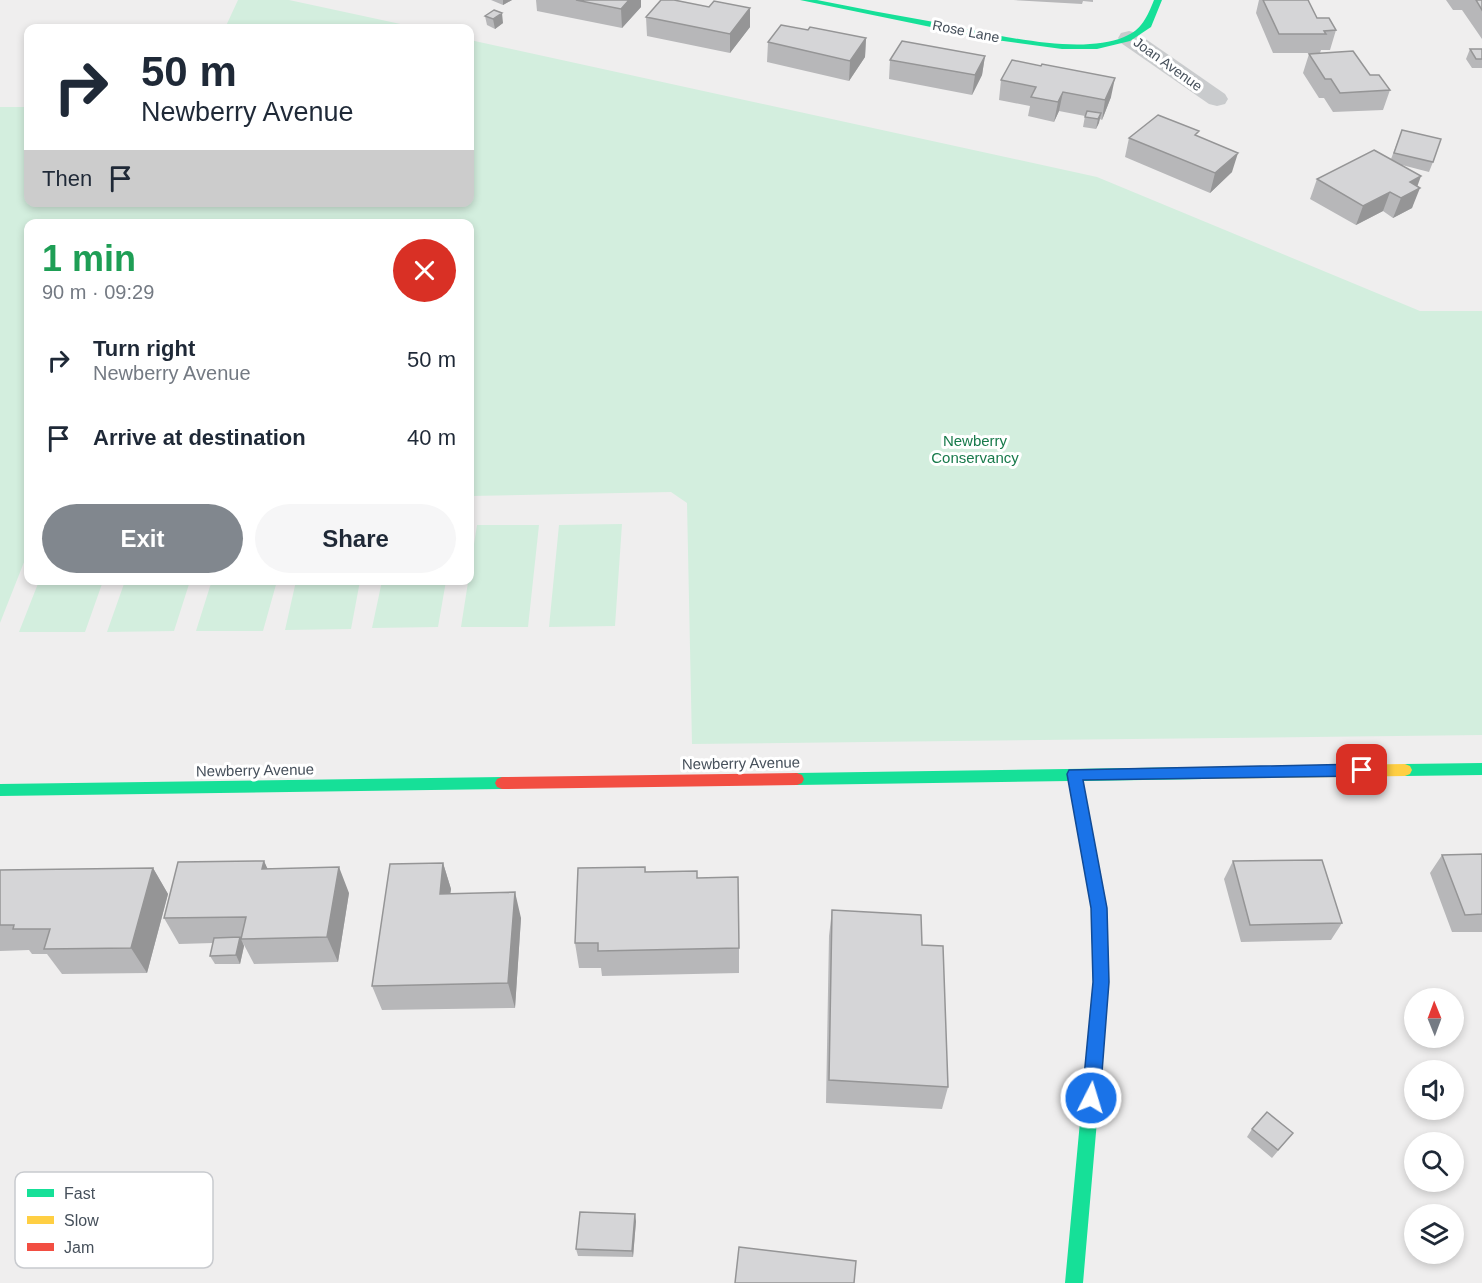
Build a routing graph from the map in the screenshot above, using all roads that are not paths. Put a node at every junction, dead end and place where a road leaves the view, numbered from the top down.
1 (804, 0) edge
2 (1158, 0) edge
3 (1129, 38) junction
4 (1217, 99) dead end
5 (1482, 769) edge
6 (1075, 774) junction
7 (0, 790) edge
8 (1074, 1283) edge

1 - 3 street, Rose Lane
2 - 3 street, Joan Avenue
3 - 4 street, Joan Avenue
5 - 6 street, Newberry Avenue
6 - 7 street, Newberry Avenue
6 - 8 street

